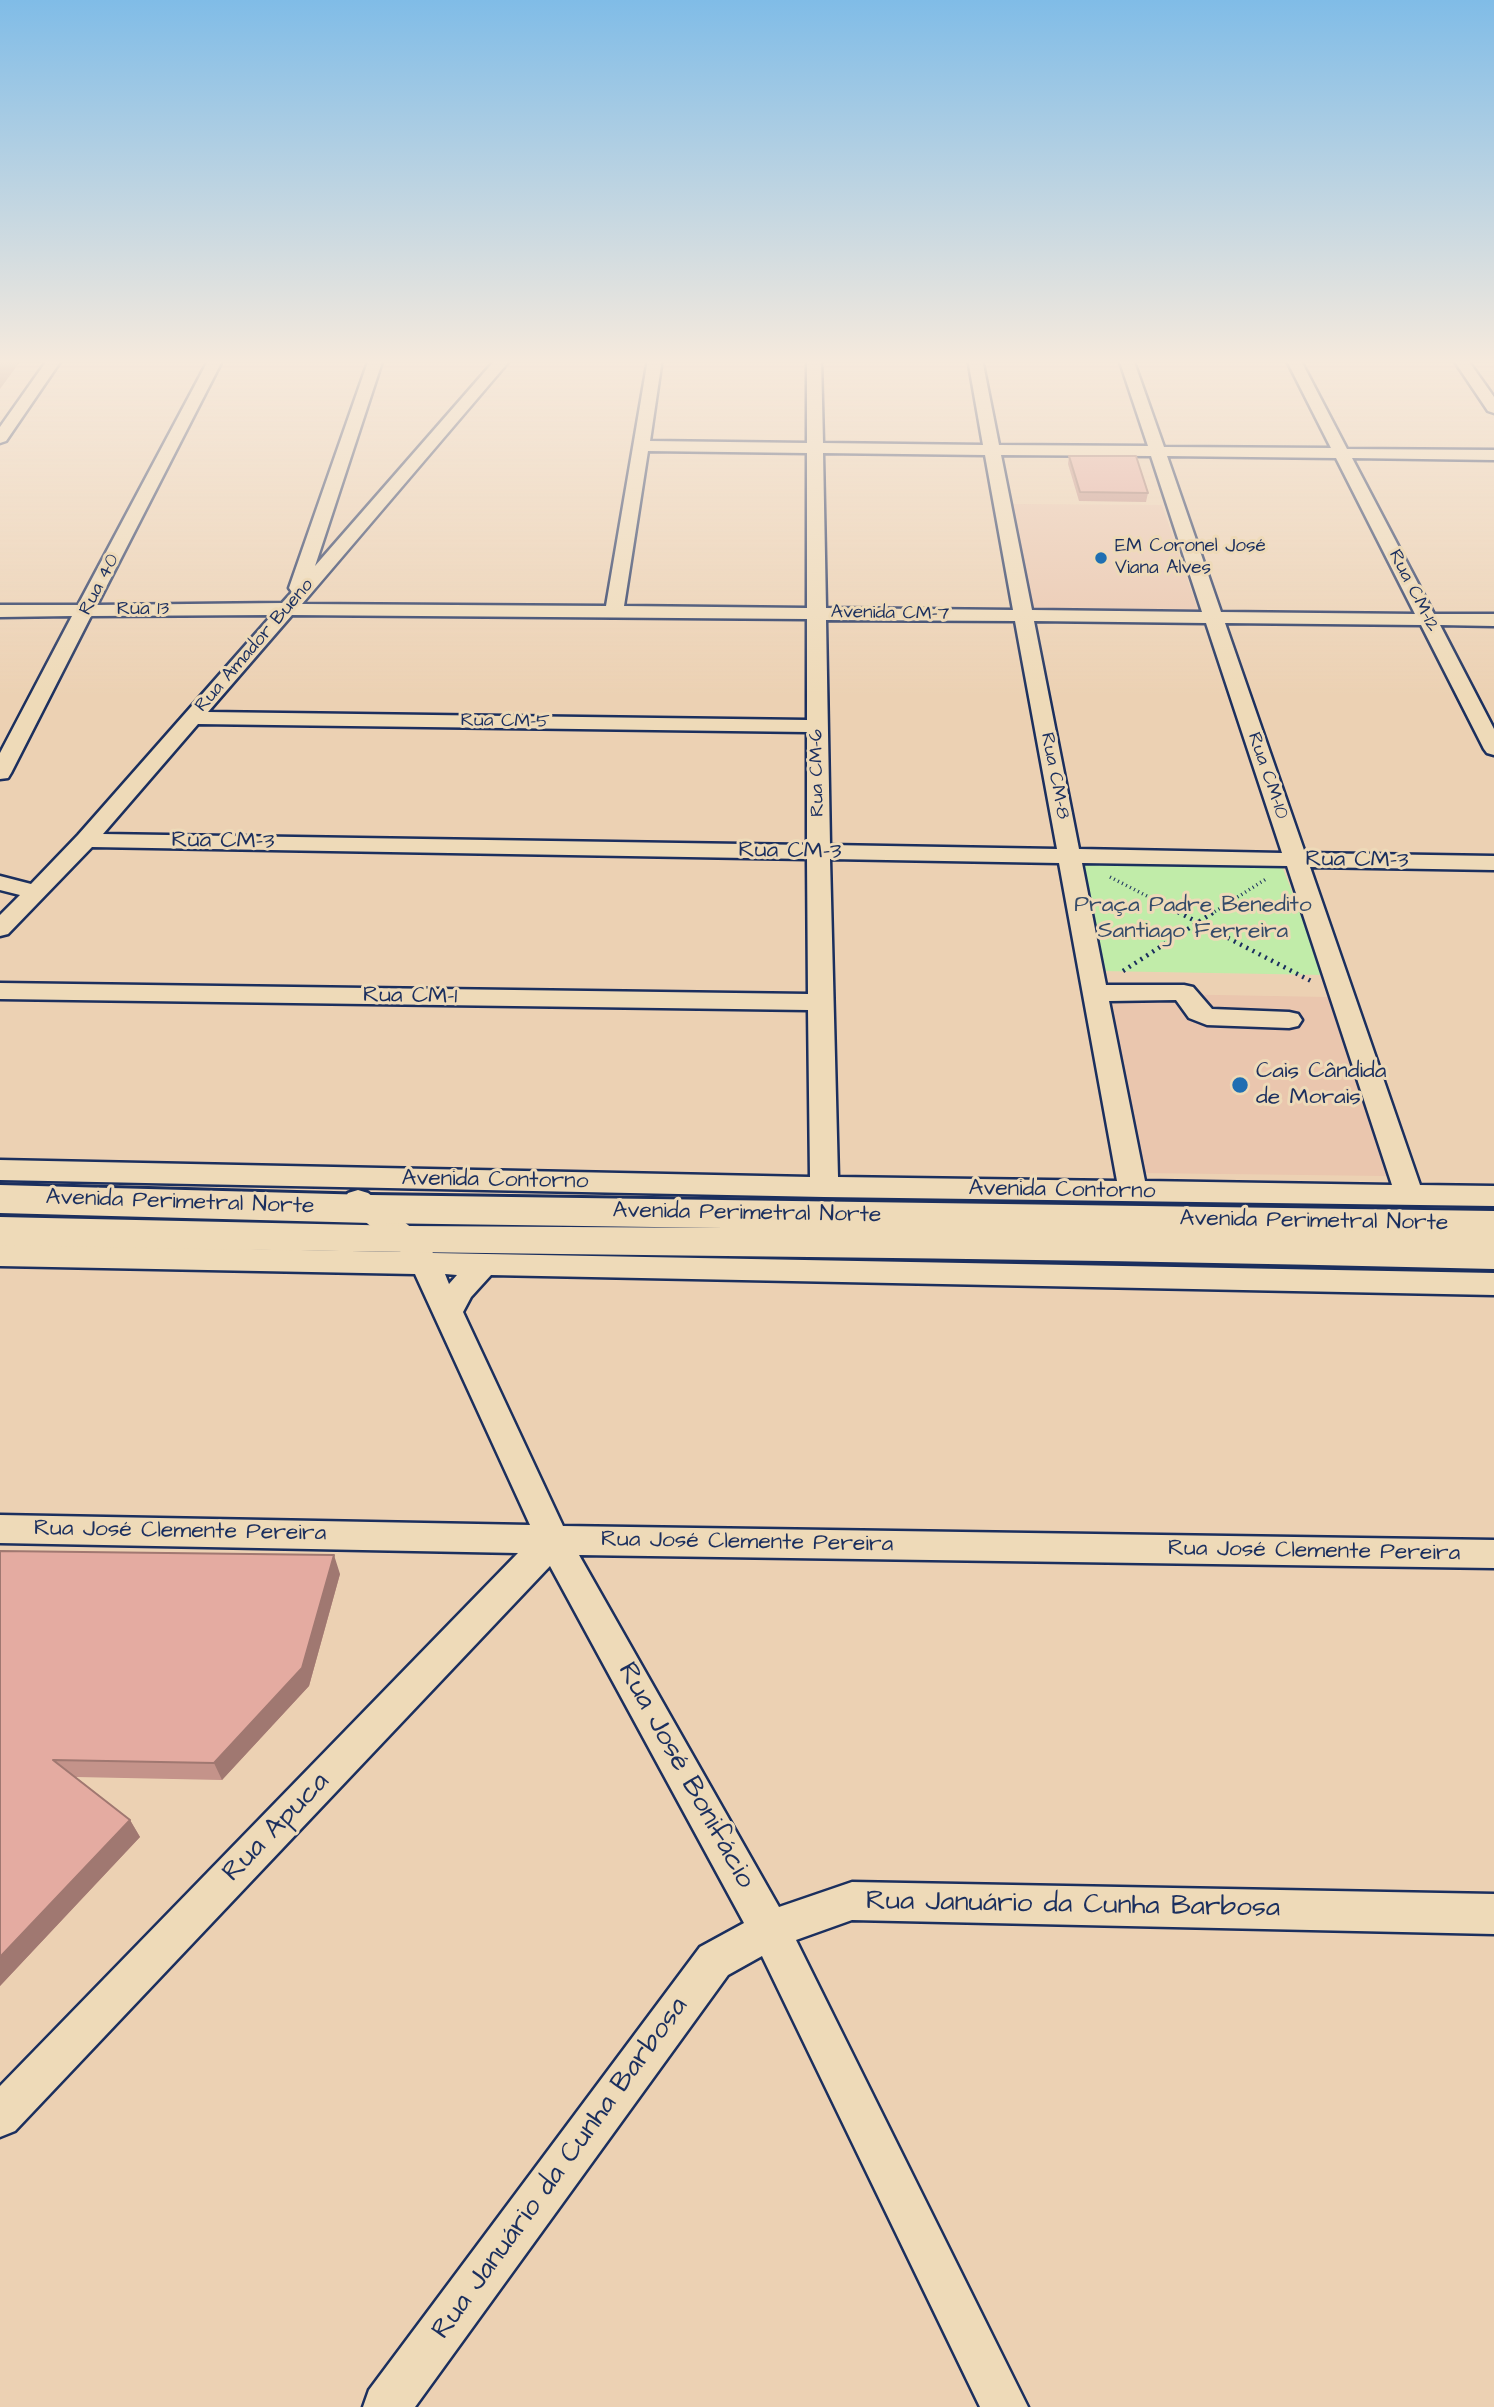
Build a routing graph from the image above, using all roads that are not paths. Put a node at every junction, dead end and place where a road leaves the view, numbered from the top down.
1 (158, 471) edge
2 (338, 471) edge
3 (406, 471) edge
4 (637, 471) edge
5 (815, 471) edge
6 (996, 471) edge
7 (1164, 471) edge
8 (1351, 471) edge
9 (292, 603) junction
10 (87, 610) junction
11 (0, 611) edge
12 (614, 612) junction
13 (817, 614) junction
14 (1023, 616) junction
15 (1213, 617) junction
16 (1427, 619) junction
17 (1494, 620) edge
18 (192, 718) junction
19 (818, 726) junction
20 (1494, 749) edge
21 (0, 773) edge
22 (86, 840) junction
23 (819, 852) junction
24 (1069, 856) junction
25 (1296, 860) junction
26 (1494, 863) edge
27 (0, 883) edge
28 (36, 892) junction
29 (0, 929) edge
30 (0, 991) edge
31 (1094, 992) junction
32 (820, 1002) junction
33 (1289, 1020) dead end
34 (0, 1170) edge
35 (325, 1178) junction
36 (824, 1188) junction
37 (1133, 1192) junction
38 (1409, 1194) junction
39 (1494, 1196) edge
40 (0, 1199) edge
41 (371, 1209) junction
42 (1494, 1225) edge
43 (0, 1231) edge
44 (416, 1252) junction
45 (1494, 1254) edge
46 (0, 1255) edge
47 (484, 1264) junction
48 (1494, 1284) edge
49 (448, 1312) junction
50 (0, 1529) edge
51 (554, 1541) junction
52 (1494, 1554) edge
53 (1494, 1914) edge
54 (770, 1930) junction
55 (0, 2116) edge
56 (386, 2407) edge
57 (1005, 2407) edge

1 - 10 street, Rua 40
2 - 9 street
3 - 9 street, Rua Amador Bueno
4 - 12 street
5 - 13 street, Rua CM-6
6 - 14 street, Rua CM-8
7 - 15 street, Rua CM-10
8 - 16 street, Rua CM-12
9 - 10 street, Rua 13
9 - 12 street, Avenida CM-7
9 - 18 street, Rua Amador Bueno
10 - 11 street, Rua 13
10 - 21 street, Rua 40
12 - 13 street, Avenida CM-7
13 - 14 street, Avenida CM-7
13 - 19 street, Rua CM-6
14 - 15 street, Avenida CM-7
14 - 24 street, Rua CM-8
15 - 16 street, Avenida CM-7
15 - 25 street, Rua CM-10
16 - 17 street, Avenida CM-7
16 - 20 street, Rua CM-12
18 - 19 street, Rua CM-5
18 - 22 street, Rua Amador Bueno
19 - 23 street, Rua CM-6
22 - 23 street, Rua CM-3
22 - 28 street, Rua Amador Bueno
23 - 24 street, Rua CM-3
23 - 32 street, Rua CM-6
24 - 25 street, Rua CM-3
24 - 31 street, Rua CM-8
25 - 26 street, Rua CM-3
25 - 38 street, Rua CM-10
27 - 28 street
28 - 29 street, Rua Amador Bueno
30 - 32 street, Rua CM-1
31 - 33 street
31 - 37 street, Rua CM-8
32 - 36 street, Rua CM-6
34 - 35 street, Avenida Contorno
35 - 36 street, Avenida Contorno
35 - 41 street, Rua José Bonifácio
36 - 37 street, Avenida Contorno
37 - 38 street, Avenida Contorno
38 - 39 street, Avenida Contorno
40 - 41 highway, Avenida Perimetral Norte
41 - 42 highway, Avenida Perimetral Norte
41 - 44 street, Rua José Bonifácio
43 - 44 highway, Avenida Perimetral Norte
44 - 45 highway, Avenida Perimetral Norte
44 - 46 street
44 - 47 street
44 - 49 street, Rua José Bonifácio
47 - 48 street
47 - 49 street
49 - 51 street, Rua José Bonifácio
50 - 51 street, Rua José Clemente Pereira
51 - 52 street, Rua José Clemente Pereira
51 - 54 street, Rua José Bonifácio
51 - 55 street, Rua Apuca
53 - 54 street, Rua Januário da Cunha Barbosa
54 - 56 street, Rua Januário da Cunha Barbosa
54 - 57 street, Rua José Bonifácio

